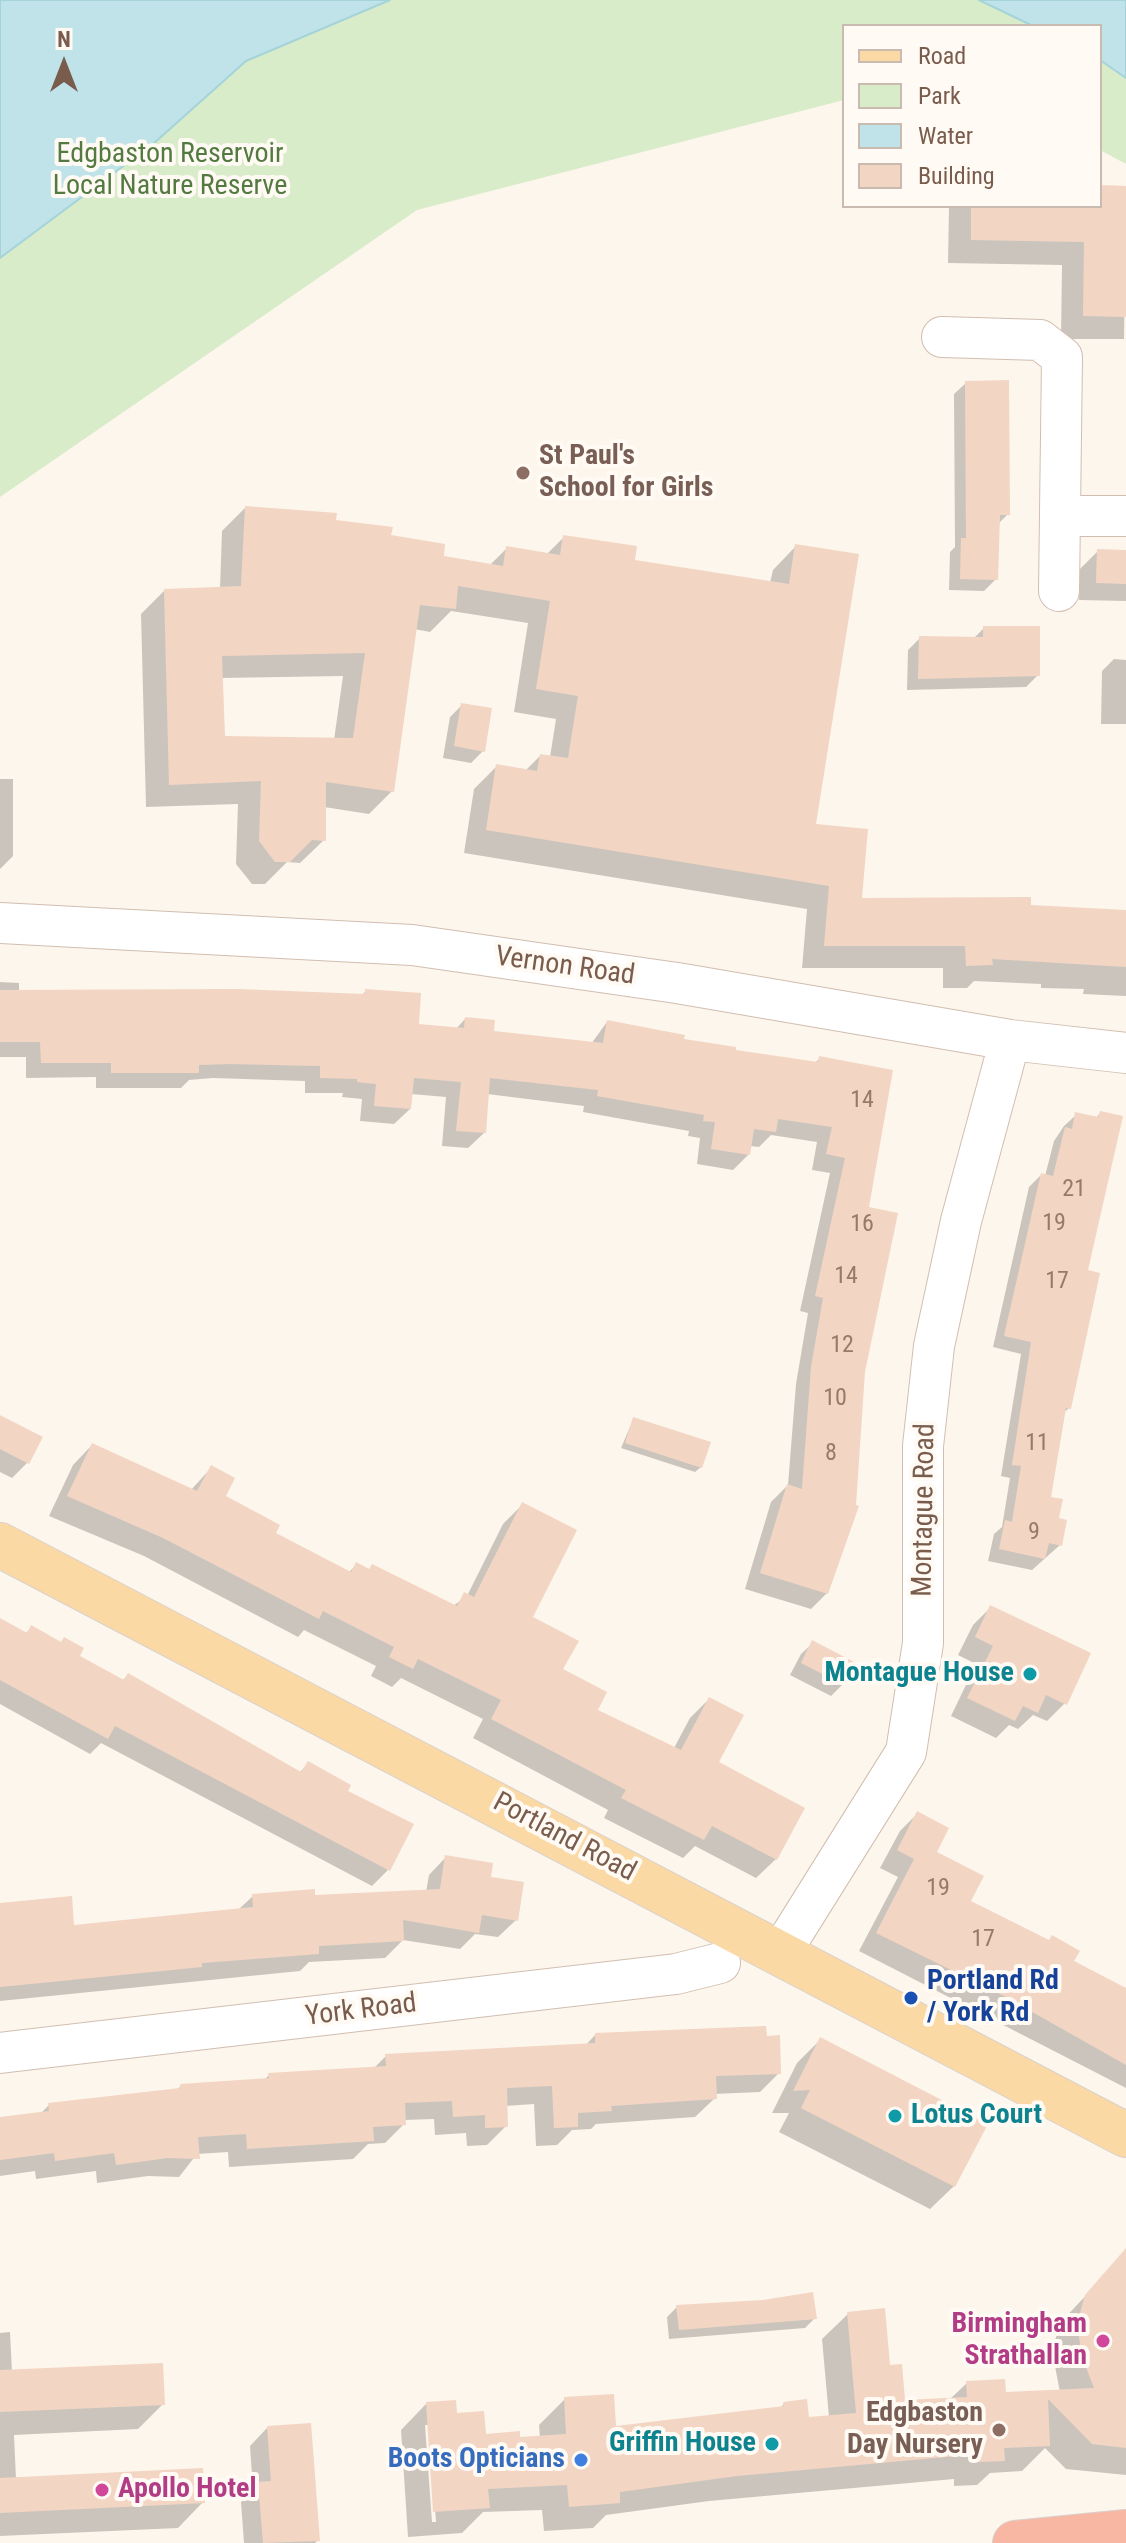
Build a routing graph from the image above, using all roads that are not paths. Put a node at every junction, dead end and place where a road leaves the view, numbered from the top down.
1 (942, 337) dead end
2 (1060, 516) junction
3 (1126, 516) edge
4 (1059, 591) dead end
5 (0, 923) edge
6 (1010, 1040) junction
7 (1126, 1053) edge
8 (0, 1545) edge
9 (781, 1952) junction
10 (720, 1963) dead end
11 (0, 2053) edge
12 (1126, 2135) edge
13 (1126, 2532) edge
14 (1015, 2543) edge

1 - 2 street
2 - 3 street
2 - 4 street
5 - 6 street, Vernon Road
6 - 7 street, Vernon Road
6 - 9 street, Montague Road
8 - 9 main road, Portland Road
9 - 12 main road, Portland Road
10 - 11 street, York Road
13 - 14 highway

